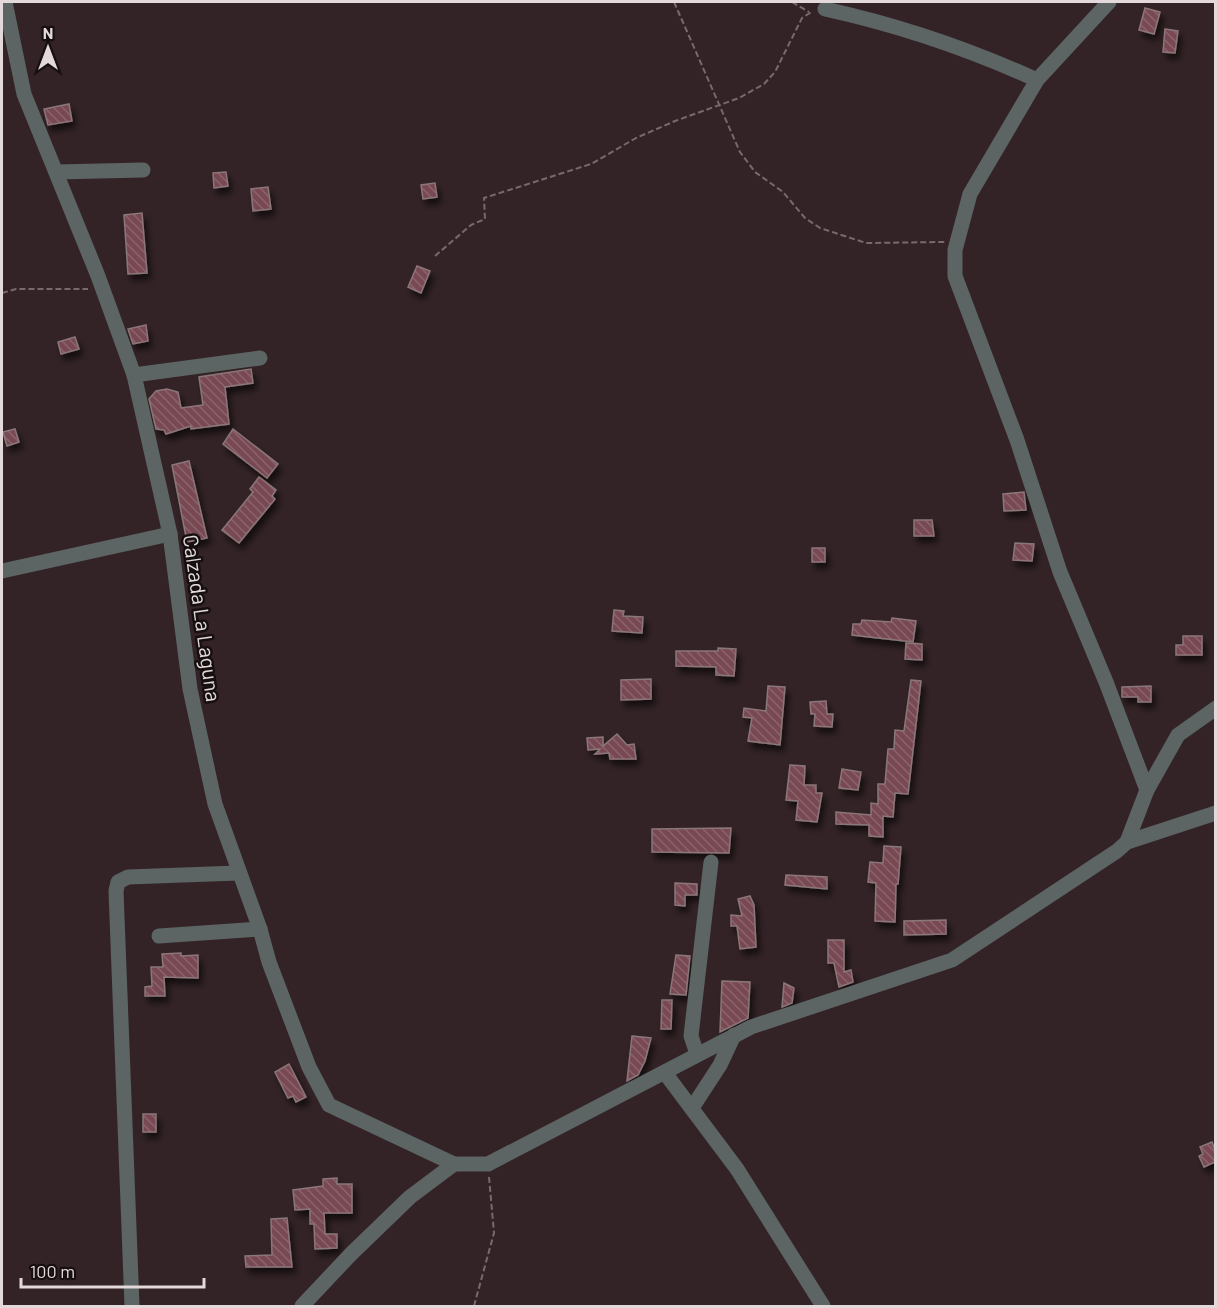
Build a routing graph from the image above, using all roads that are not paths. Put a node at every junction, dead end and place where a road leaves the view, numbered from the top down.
1 (5, 2) edge
2 (1109, 2) edge
3 (825, 9) road end
4 (1037, 80) junction
5 (143, 170) dead end
6 (56, 172) junction
7 (261, 358) dead end
8 (134, 375) junction
9 (170, 534) junction
10 (2, 571) edge
11 (1215, 708) edge
12 (1147, 790) junction
13 (1215, 813) edge
14 (1127, 842) junction
15 (711, 862) dead end
16 (238, 873) junction
17 (260, 929) junction
18 (159, 936) dead end
19 (734, 1035) junction
20 (697, 1054) junction
21 (665, 1072) junction
22 (692, 1108) junction
23 (454, 1164) junction
24 (132, 1306) edge
25 (302, 1306) edge
26 (823, 1306) edge

1 - 6 street, Calzada La Laguna
2 - 4 street
3 - 4 street
4 - 12 street
5 - 6 street
6 - 8 street, Calzada La Laguna
7 - 8 street
8 - 9 street, Calzada La Laguna
9 - 10 street
9 - 16 street, Calzada La Laguna
11 - 12 street
12 - 14 street
13 - 14 street
14 - 19 street
15 - 20 street
16 - 17 street, Calzada La Laguna
16 - 24 street
17 - 18 street
17 - 23 street, Calzada La Laguna
19 - 20 street
19 - 22 street
20 - 21 street
21 - 22 street
21 - 23 street
22 - 26 street
23 - 25 street

